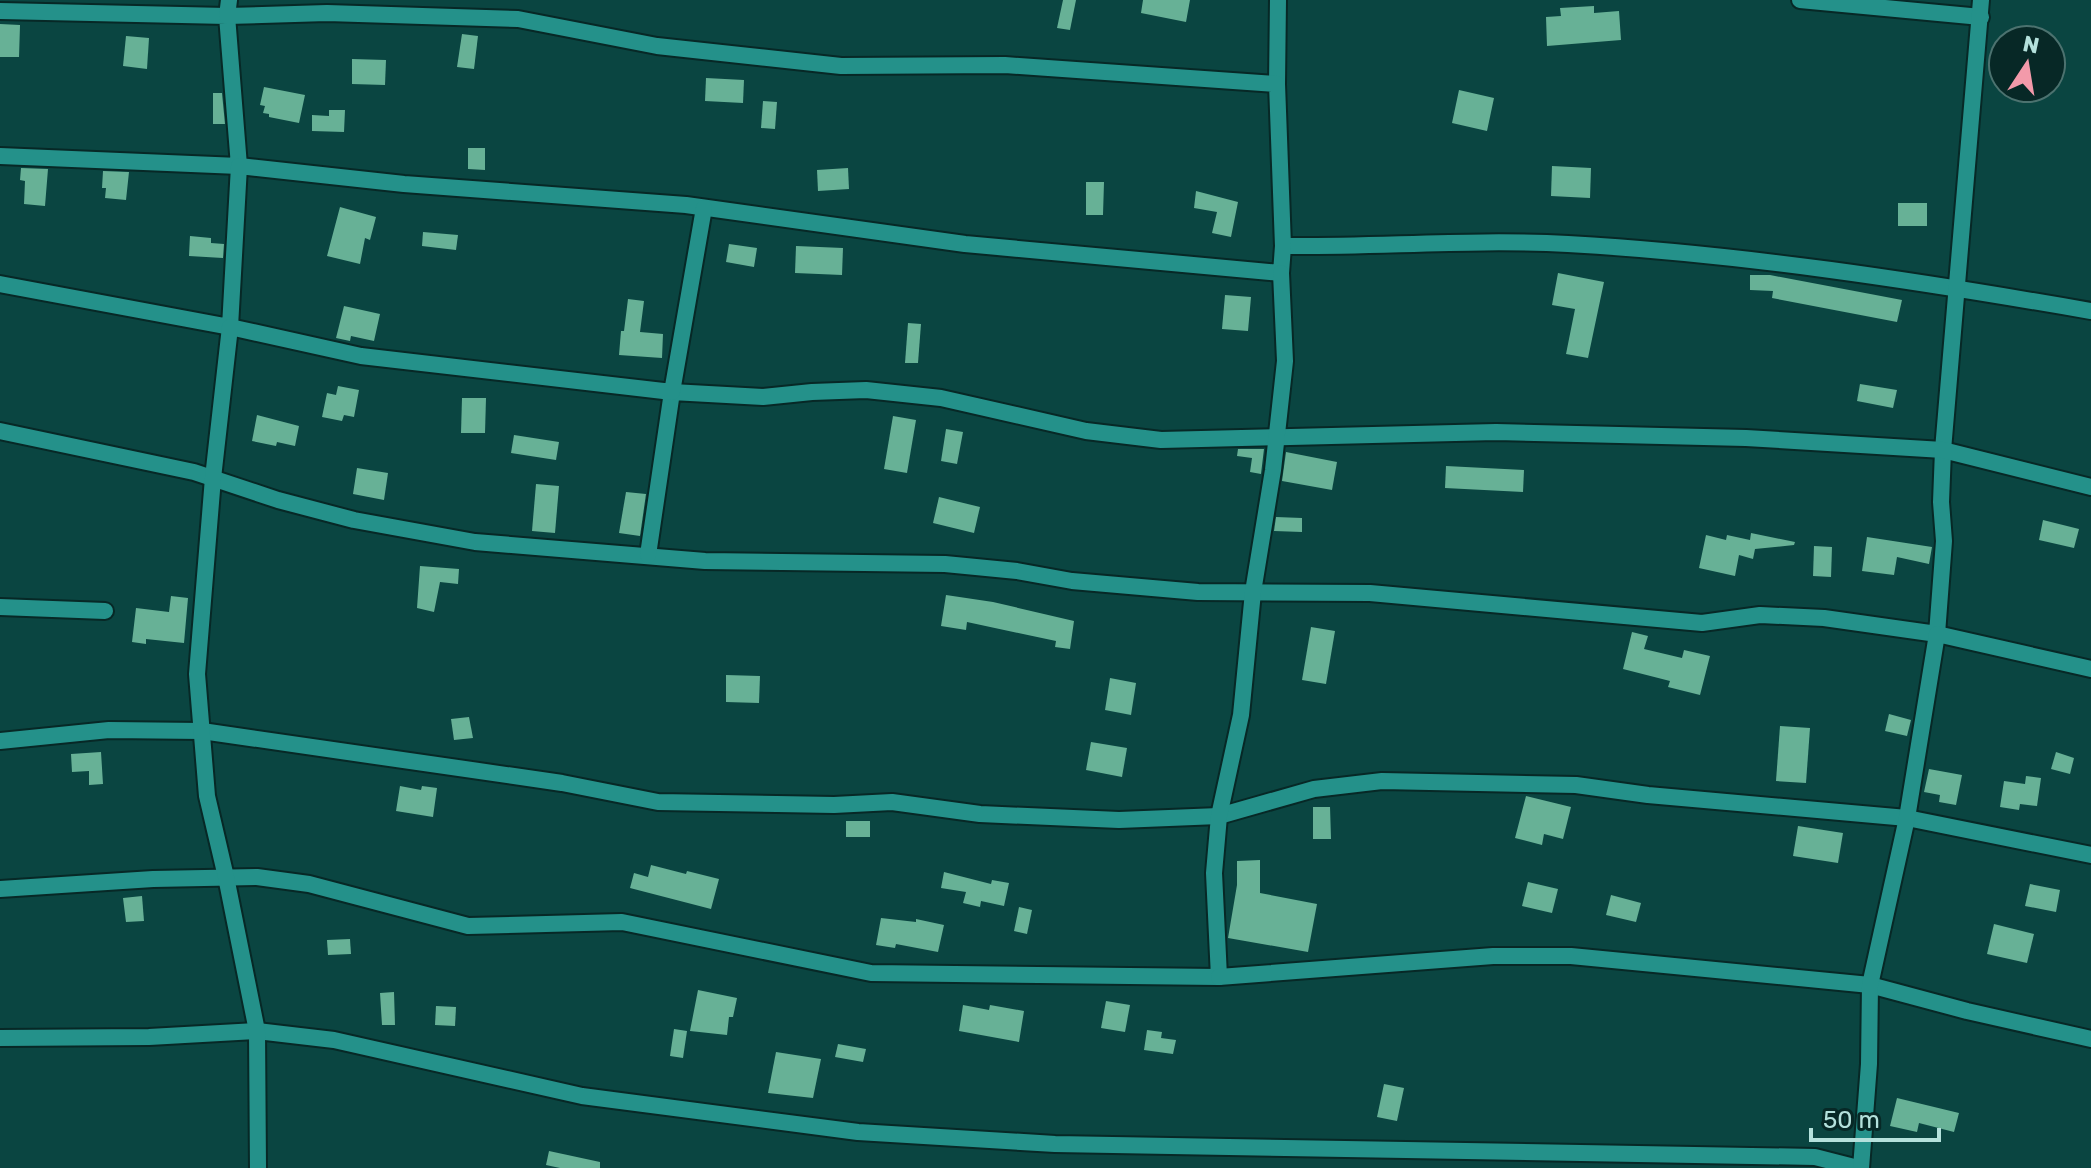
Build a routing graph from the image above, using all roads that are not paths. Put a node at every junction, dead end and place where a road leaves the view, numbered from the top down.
1 (1278, 0) edge
2 (1800, 0) edge
3 (228, 8) edge
4 (1981, 8) edge
5 (0, 11) edge
6 (1277, 84) junction
7 (0, 156) edge
8 (239, 166) junction
9 (704, 208) junction
10 (1283, 246) junction
11 (1281, 273) junction
12 (0, 284) edge
13 (1957, 288) junction
14 (2091, 311) edge
15 (230, 327) junction
16 (672, 392) junction
17 (0, 431) edge
18 (1277, 436) junction
19 (1943, 450) junction
20 (213, 478) junction
21 (2091, 487) edge
22 (648, 555) junction
23 (1253, 592) junction
24 (0, 607) edge
25 (105, 611) dead end
26 (1937, 634) junction
27 (2091, 669) edge
28 (202, 731) junction
29 (0, 741) edge
30 (1219, 816) junction
31 (1907, 818) junction
32 (2091, 855) edge
33 (226, 877) junction
34 (0, 889) edge
35 (1219, 977) junction
36 (1870, 985) junction
37 (257, 1031) junction
38 (0, 1038) edge
39 (2091, 1039) edge
40 (258, 1168) edge
41 (1859, 1168) edge

1 - 6 street
2 - 4 street
3 - 5 street
3 - 6 street
3 - 8 street
4 - 13 street
6 - 10 street
7 - 8 street
8 - 9 street
8 - 15 street
9 - 11 street
9 - 16 street
10 - 11 street
10 - 13 street
11 - 18 street
12 - 15 street
13 - 14 street
13 - 19 street
15 - 16 street
15 - 20 street
16 - 18 street
16 - 22 street
17 - 20 street
18 - 19 street
18 - 23 street
19 - 21 street
19 - 26 street
20 - 22 street
20 - 28 street
22 - 23 street
23 - 26 street
23 - 30 street
24 - 25 street
26 - 27 street
26 - 31 street
28 - 29 street
28 - 30 street
28 - 33 street
30 - 31 street
30 - 35 street
31 - 32 street
31 - 36 street
33 - 34 street
33 - 35 street
33 - 37 street
35 - 36 street
36 - 39 street
36 - 41 street
37 - 38 street
37 - 40 street
37 - 41 street

